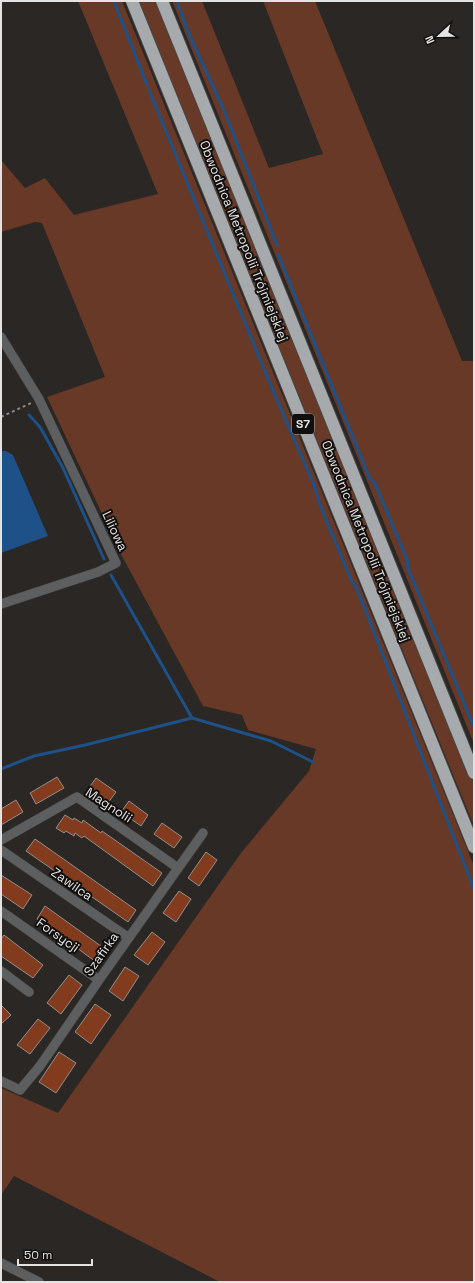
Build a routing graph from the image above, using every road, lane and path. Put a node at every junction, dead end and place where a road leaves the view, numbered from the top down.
1 (132, 1) edge
2 (162, 1) edge
3 (1, 337) edge
4 (39, 399) junction
5 (1, 417) edge
6 (1, 604) edge
7 (474, 772) edge
8 (203, 834) dead end
9 (1, 840) edge
10 (474, 847) edge
11 (1, 850) edge
12 (178, 868) junction
13 (1, 911) edge
14 (129, 938) junction
15 (1, 971) edge
16 (99, 980) junction
17 (29, 992) dead end
18 (1, 1081) edge
19 (1, 1263) edge
20 (39, 1282) edge

1 - 10 highway, Obwodnica Metropolii Trójmiejskiej / S7
2 - 7 highway, Obwodnica Metropolii Trójmiejskiej / S7
3 - 4 street, Liliowa
4 - 5 path
4 - 6 street, Liliowa
8 - 12 street, Szafirka
9 - 12 street, Magnolii
11 - 14 street, Zawilca
12 - 14 street, Szafirka
13 - 16 street, Forsycji
14 - 16 street, Szafirka
15 - 17 street
16 - 18 street, Szafirka
19 - 20 street

